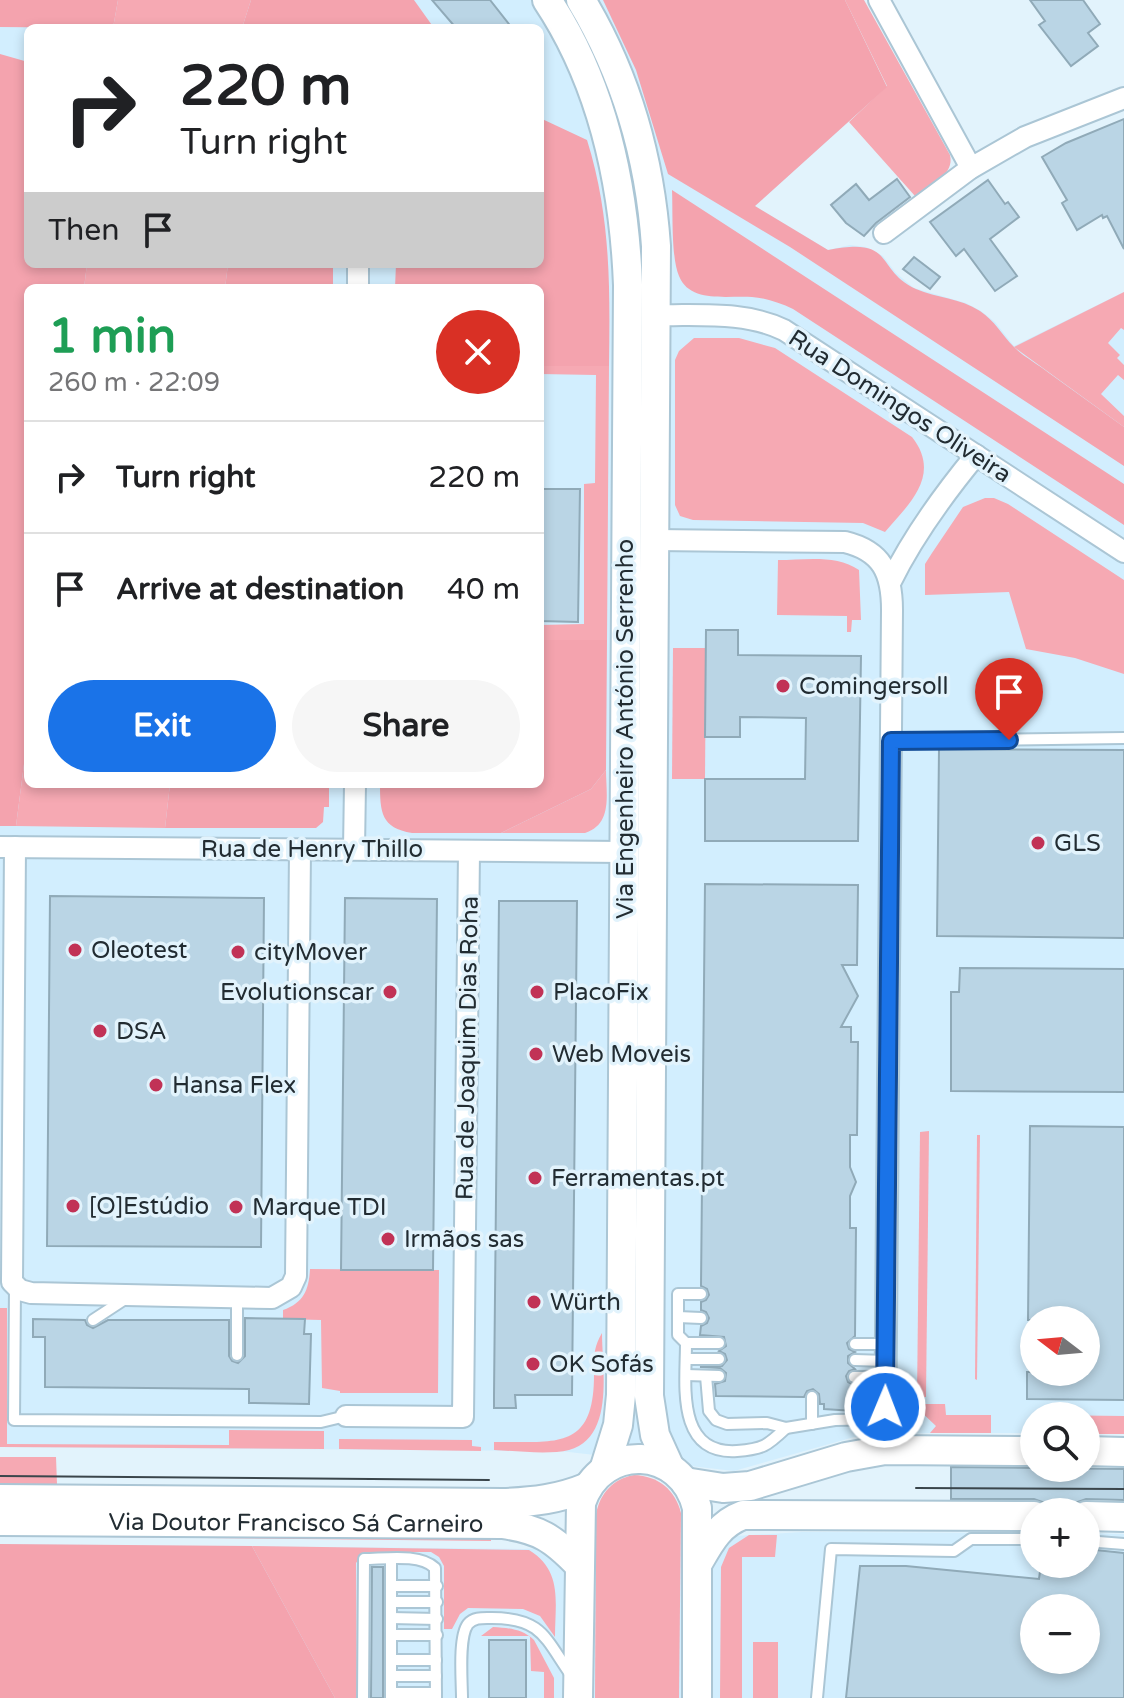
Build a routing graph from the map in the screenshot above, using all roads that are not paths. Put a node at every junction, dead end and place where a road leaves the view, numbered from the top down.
1 (547, 0) edge
2 (581, 0) edge
3 (879, 0) edge
4 (1124, 98) edge
5 (971, 168) junction
6 (884, 233) dead end
7 (657, 315) junction
8 (976, 455) junction
9 (655, 540) junction
10 (1124, 552) edge
11 (890, 583) junction
12 (1124, 738) edge
13 (891, 741) junction
14 (355, 788) edge
15 (8, 847) edge
16 (354, 849) junction
17 (300, 850) junction
18 (469, 851) junction
19 (624, 852) junction
20 (15, 1286) junction
21 (701, 1294) dead end
22 (131, 1295) junction
23 (237, 1297) junction
24 (678, 1317) junction
25 (701, 1318) dead end
26 (93, 1320) dead end
27 (686, 1343) junction
28 (719, 1343) dead end
29 (855, 1344) dead end
30 (237, 1355) dead end
31 (686, 1359) junction
32 (719, 1359) dead end
33 (855, 1360) dead end
34 (886, 1361) junction
35 (686, 1375) junction
36 (706, 1376) junction
37 (719, 1376) dead end
38 (854, 1377) dead end
39 (812, 1397) dead end
40 (346, 1416) joint
41 (885, 1419) junction
42 (812, 1424) junction
43 (786, 1428) junction
44 (885, 1450) junction
45 (1020, 1451) edge
46 (1100, 1451) edge
47 (1124, 1452) edge
48 (678, 1475) junction
49 (596, 1478) junction
50 (0, 1499) edge
51 (1020, 1516) edge
52 (1100, 1516) edge
53 (1124, 1517) edge
54 (0, 1521) edge
55 (1020, 1539) edge
56 (1100, 1542) edge
57 (1124, 1544) edge
58 (391, 1559) junction
59 (697, 1564) junction
60 (579, 1565) junction
61 (391, 1586) junction
62 (437, 1586) junction
63 (391, 1602) junction
64 (437, 1602) junction
65 (391, 1618) junction
66 (437, 1619) junction
67 (391, 1635) junction
68 (437, 1635) junction
69 (391, 1660) junction
70 (436, 1660) junction
71 (391, 1676) junction
72 (436, 1676) junction
73 (578, 1692) edge
74 (391, 1695) edge
75 (436, 1695) edge
76 (363, 1698) edge
77 (462, 1698) edge
78 (697, 1698) edge
79 (817, 1698) edge

1 - 19 main road, Via Engenheiro António Serrenho
2 - 7 main road, Via Engenheiro António Serrenho
3 - 5 street
4 - 5 street
5 - 6 street
7 - 8 street, Rua Domingos Oliveira
7 - 9 main road, Via Engenheiro António Serrenho
8 - 10 street, Rua Domingos Oliveira
8 - 11 street
9 - 11 street
9 - 48 main road, Via Engenheiro António Serrenho
11 - 13 street
12 - 13 lane
13 - 34 street
14 - 16 street
15 - 17 street, Rua de Henry Thillo
15 - 20 street
16 - 17 street, Rua de Henry Thillo
16 - 18 street, Rua de Henry Thillo
17 - 23 street
18 - 19 street, Rua de Henry Thillo
18 - 40 street, Rua de Joaquim Dias Roha
19 - 49 main road, Via Engenheiro António Serrenho
20 - 22 street
20 - 40 lane
21 - 24 lane
22 - 23 street
22 - 26 lane
23 - 30 lane
24 - 25 lane
24 - 27 lane
27 - 28 lane
27 - 31 lane
29 - 34 lane
31 - 32 lane
31 - 35 lane
33 - 34 lane
34 - 38 lane
34 - 41 street
35 - 36 lane
35 - 43 lane
36 - 37 lane
36 - 43 lane
39 - 42 lane
41 - 42 lane
41 - 44 street
42 - 43 lane
44 - 45 main road, Via Doutor Francisco Sá Carneiro
44 - 48 main road, Via Doutor Francisco Sá Carneiro
46 - 47 main road
48 - 49 main road, Via Doutor Francisco Sá Carneiro
48 - 59 main road, Via Engenheiro António Serrenho
49 - 50 main road, Via Doutor Francisco Sá Carneiro
49 - 60 main road, Via Engenheiro António Serrenho
51 - 59 main road
52 - 53 main road
54 - 60 main road, Via Doutor Francisco Sá Carneiro
55 - 79 lane
56 - 57 lane
58 - 61 lane
58 - 62 lane
58 - 76 lane
59 - 78 main road, Via Engenheiro António Serrenho
60 - 73 main road, Via Engenheiro António Serrenho
61 - 62 lane
61 - 63 lane
62 - 64 lane
63 - 64 lane
63 - 65 lane
64 - 66 lane
65 - 66 lane
65 - 67 lane
66 - 68 lane
67 - 68 lane
67 - 69 lane
68 - 70 lane
69 - 70 lane
69 - 71 lane
70 - 72 lane
71 - 72 lane
71 - 74 lane
72 - 75 lane
73 - 77 lane
74 - 75 lane

